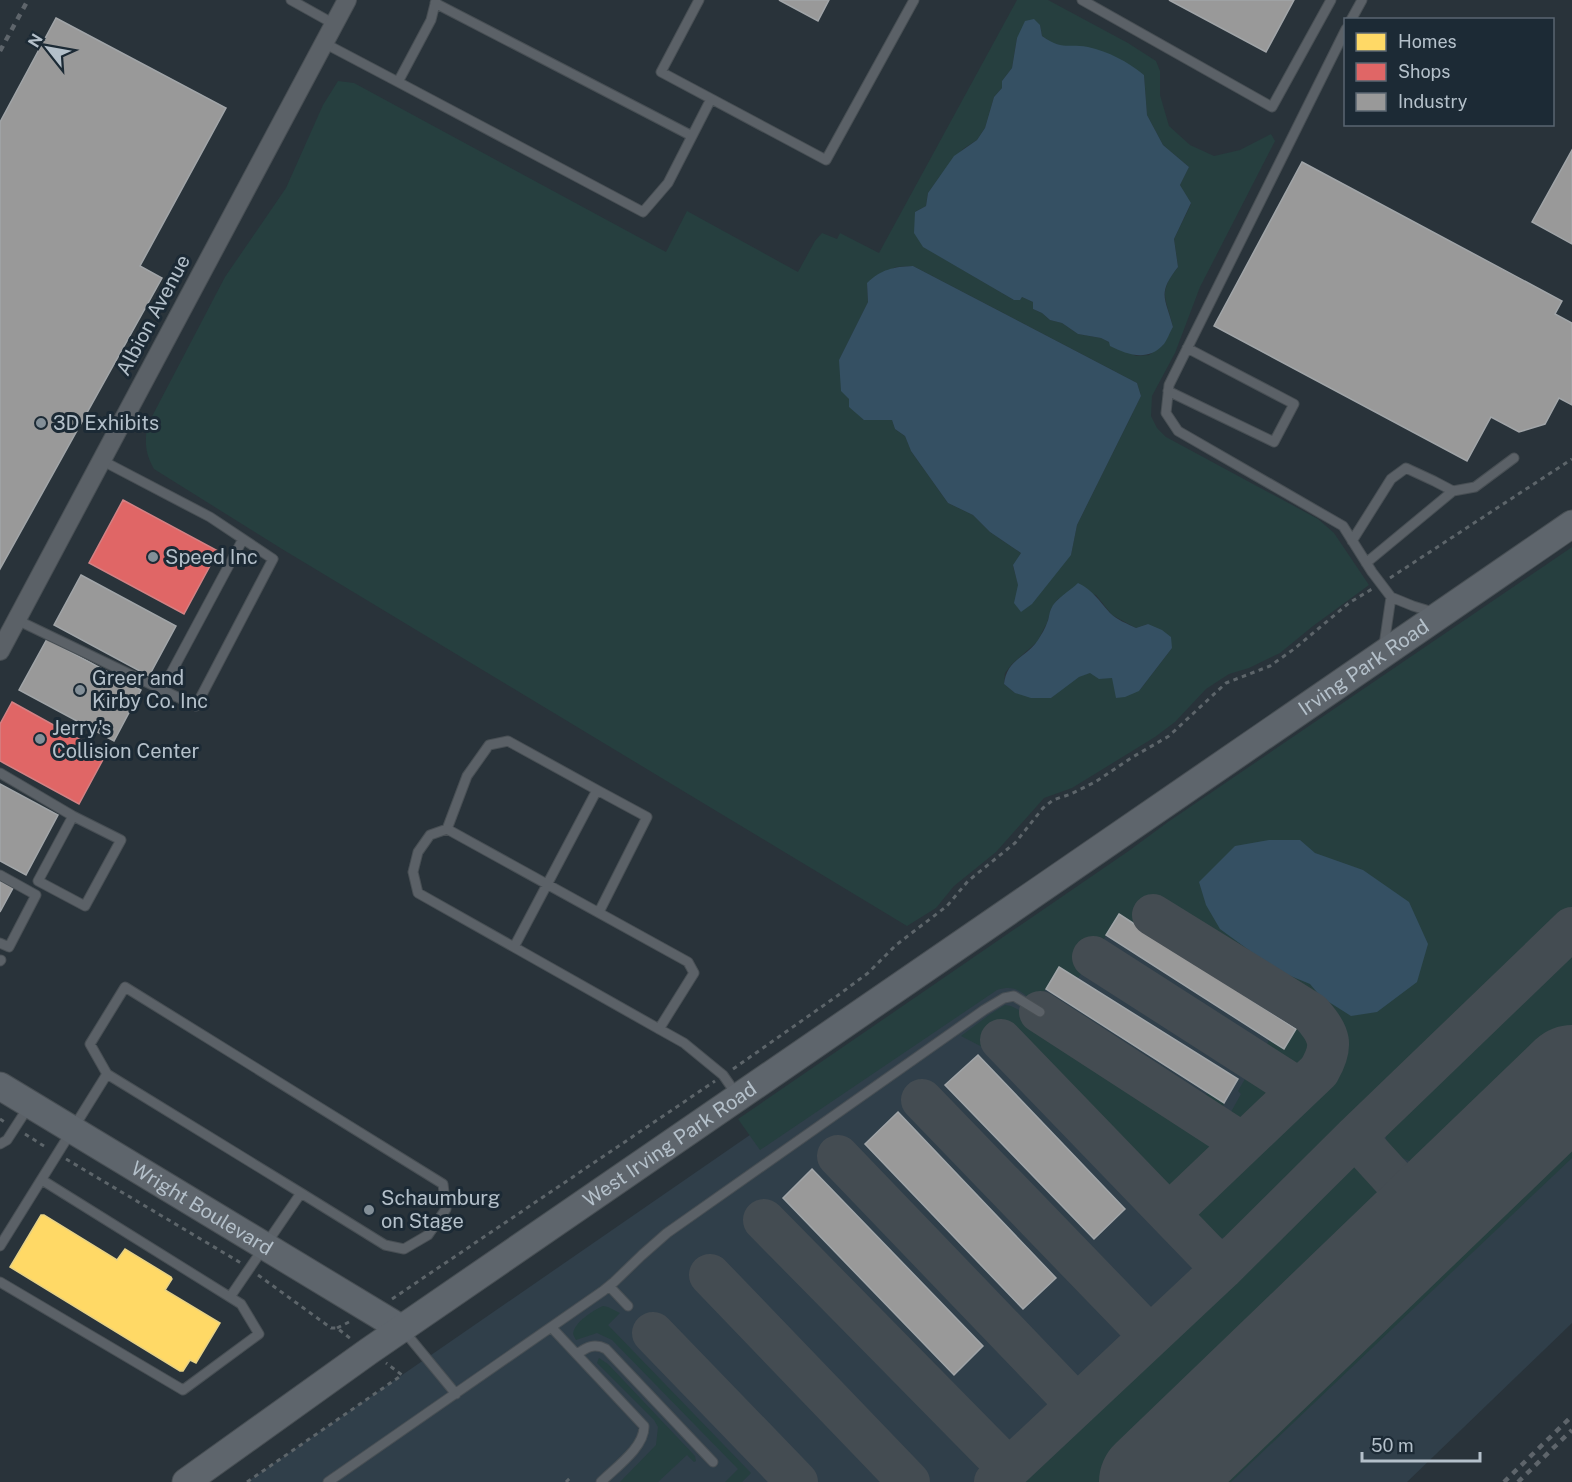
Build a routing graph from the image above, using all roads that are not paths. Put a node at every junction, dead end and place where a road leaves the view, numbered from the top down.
1 (291, 0) edge
2 (347, 0) edge
3 (699, 0) edge
4 (915, 0) edge
5 (1082, 0) edge
6 (1331, 0) edge
7 (1362, 0) edge
8 (436, 1) edge
9 (1352, 18) edge
10 (334, 24) junction
11 (1344, 33) edge
12 (324, 43) junction
13 (398, 82) junction
14 (711, 99) junction
15 (692, 136) junction
16 (1187, 348) junction
17 (1168, 391) junction
18 (1514, 458) dead end
19 (101, 460) junction
20 (1454, 491) junction
21 (1572, 524) edge
22 (243, 539) junction
23 (1352, 541) junction
24 (1366, 563) junction
25 (1391, 597) junction
26 (1442, 614) junction
27 (17, 620) junction
28 (0, 651) edge
29 (1383, 654) junction
30 (162, 690) junction
31 (0, 773) edge
32 (597, 790) junction
33 (1155, 810) joint
34 (73, 816) junction
35 (447, 829) junction
36 (0, 875) edge
37 (547, 884) junction
38 (599, 912) junction
39 (0, 943) edge
40 (514, 947) junction
41 (1040, 1012) dead end
42 (659, 1029) junction
43 (107, 1074) junction
44 (0, 1086) edge
45 (731, 1086) junction
46 (30, 1104) junction
47 (72, 1130) junction
48 (0, 1144) edge
49 (42, 1180) junction
50 (300, 1193) junction
51 (0, 1246) edge
52 (264, 1246) junction
53 (0, 1282) edge
54 (610, 1287) junction
55 (230, 1297) junction
56 (628, 1306) dead end
57 (552, 1328) junction
58 (402, 1329) junction
59 (577, 1354) junction
60 (456, 1394) junction
61 (713, 1462) dead end
62 (186, 1482) edge
63 (328, 1482) edge
64 (600, 1482) edge

1 - 10 lane
2 - 10 street, Albion Avenue
3 - 14 lane
4 - 14 lane
5 - 6 lane
7 - 9 lane
8 - 13 lane
8 - 15 lane
10 - 12 street, Albion Avenue
11 - 16 lane
12 - 13 lane
12 - 19 street, Albion Avenue
13 - 15 lane
14 - 15 lane
16 - 17 lane
16 - 17 lane
17 - 23 lane
18 - 20 lane
19 - 22 lane
19 - 27 street, Albion Avenue
20 - 23 lane
20 - 24 lane
21 - 26 main road, Irving Park Road
22 - 30 lane
22 - 30 lane
23 - 24 lane
24 - 25 lane
25 - 26 lane
25 - 29 lane
26 - 29 main road, Irving Park Road
27 - 28 street, Albion Avenue
27 - 30 lane
29 - 33 main road, Irving Park Road
31 - 34 lane
32 - 35 lane
32 - 37 lane
32 - 38 lane
33 - 45 main road, West Irving Park Road
34 - 34 lane
35 - 37 lane
35 - 40 lane
36 - 39 lane
37 - 38 lane
37 - 40 lane
38 - 42 lane
40 - 42 lane
41 - 54 lane
42 - 45 lane
43 - 47 lane
43 - 50 lane
43 - 50 lane
44 - 46 main road, Wright Boulevard
45 - 58 main road, West Irving Park Road
46 - 47 main road, Wright Boulevard
46 - 48 lane
47 - 49 lane
47 - 52 main road, Wright Boulevard
49 - 51 lane
49 - 55 lane
50 - 52 lane
52 - 55 lane
52 - 58 main road, Wright Boulevard
53 - 55 lane
54 - 56 lane
54 - 57 lane
57 - 59 lane
57 - 60 lane
58 - 60 lane
58 - 62 main road, West Irving Park Road
59 - 61 lane
59 - 64 lane
60 - 63 lane

